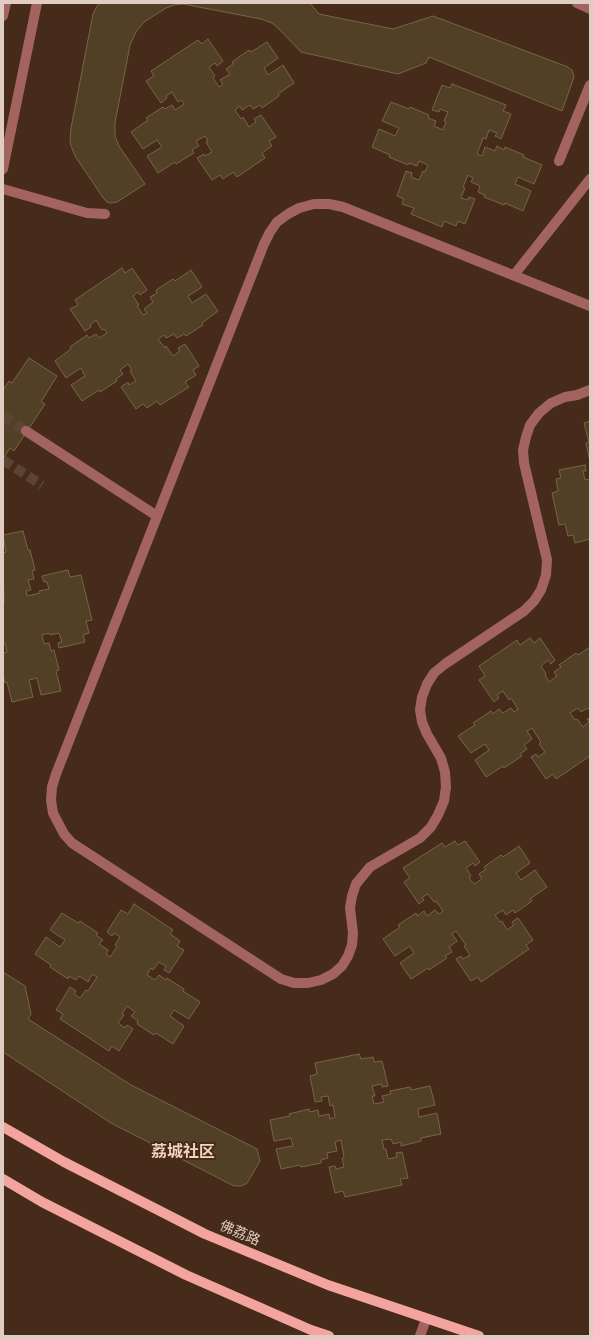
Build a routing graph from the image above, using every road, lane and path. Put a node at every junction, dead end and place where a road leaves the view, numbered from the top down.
1 (6, 3) edge
2 (37, 3) edge
3 (577, 3) edge
4 (590, 9) edge
5 (3, 16) edge
6 (590, 85) edge
7 (560, 161) dead end
8 (3, 169) edge
9 (590, 179) edge
10 (3, 189) edge
11 (105, 214) dead end
12 (514, 275) junction
13 (590, 306) edge
14 (590, 390) edge
15 (26, 431) tunnel mouth
16 (157, 516) junction
17 (3, 1127) edge
18 (3, 1179) edge
19 (426, 1319) junction
20 (329, 1336) edge
21 (420, 1336) edge
22 (479, 1336) edge

1 - 5 street
2 - 8 street
3 - 4 street
6 - 7 street
9 - 12 street
10 - 11 street
12 - 13 street
12 - 16 street
14 - 16 street
15 - 16 street
17 - 19 main road, 佛荔路
18 - 20 main road
19 - 21 street
19 - 22 main road, 佛荔路

